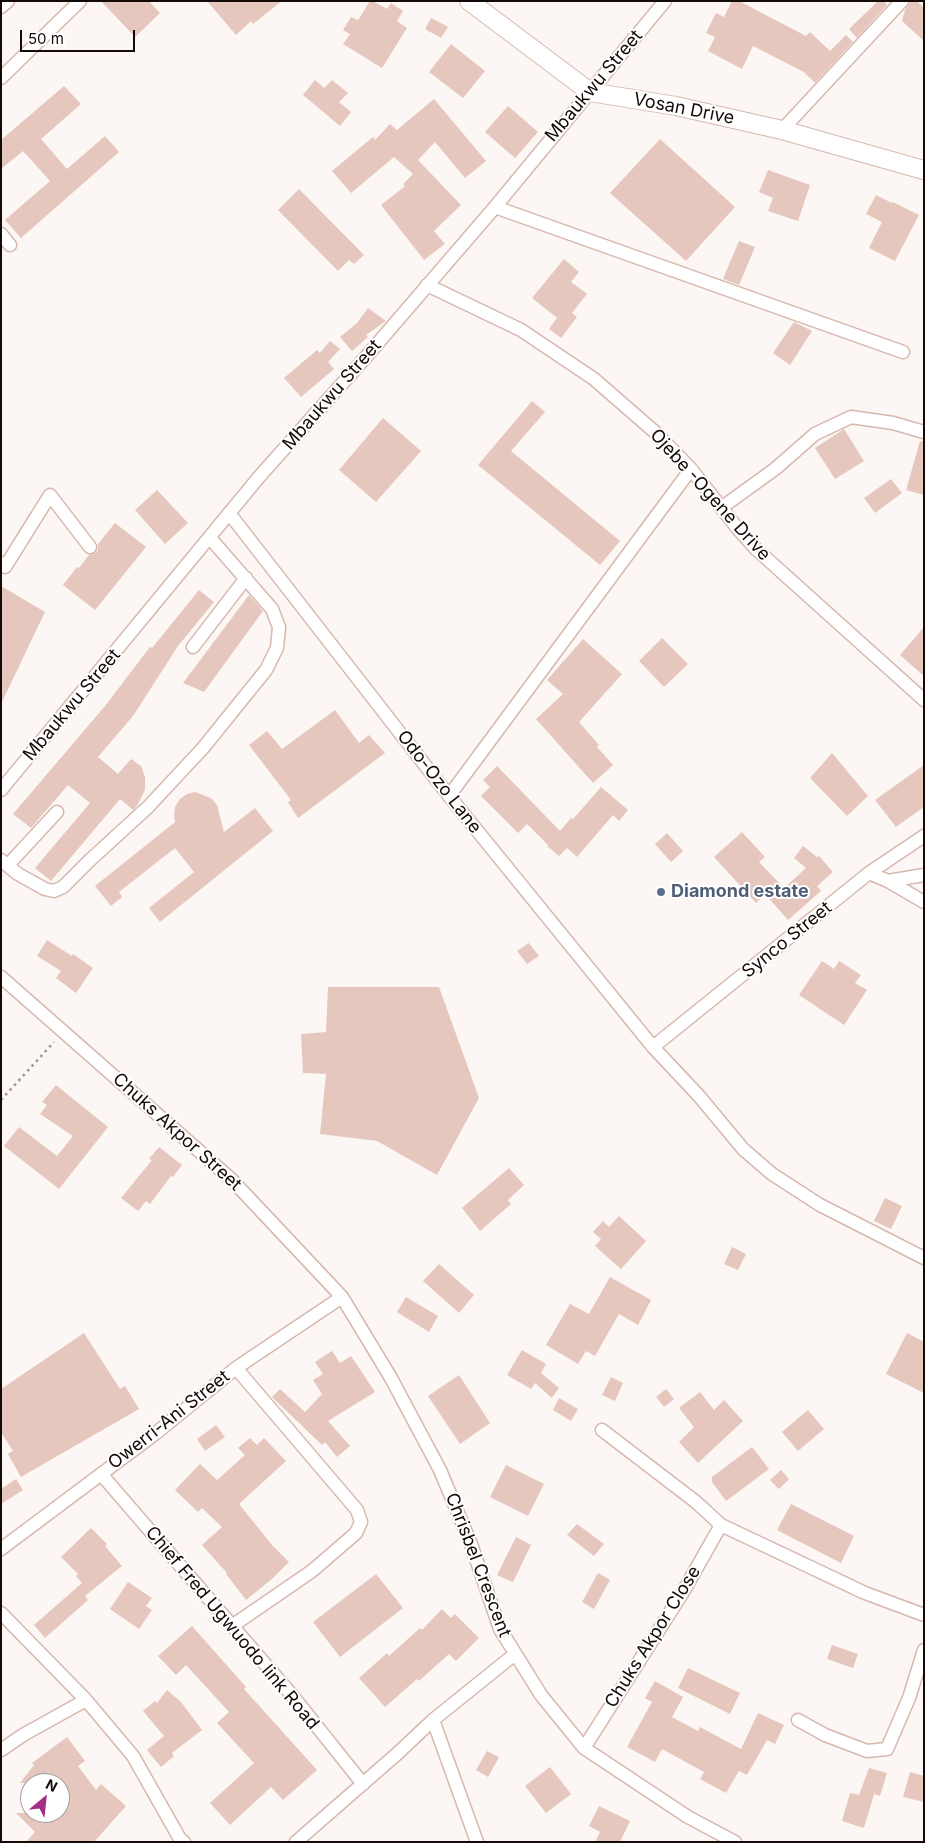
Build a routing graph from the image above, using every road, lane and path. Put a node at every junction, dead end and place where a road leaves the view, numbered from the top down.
1 (8, 1) edge
2 (80, 1) edge
3 (469, 1) edge
4 (665, 1) edge
5 (902, 1) edge
6 (1, 7) edge
7 (1, 78) edge
8 (590, 92) junction
9 (782, 130) junction
10 (924, 170) edge
11 (495, 207) junction
12 (1, 234) edge
13 (10, 245) dead end
14 (427, 285) junction
15 (903, 352) dead end
16 (924, 432) edge
17 (691, 470) junction
18 (722, 508) junction
19 (229, 513) junction
20 (210, 538) junction
21 (90, 547) dead end
22 (1, 563) edge
23 (246, 578) junction
24 (193, 646) dead end
25 (924, 700) edge
26 (1, 790) edge
27 (449, 796) junction
28 (57, 812) dead end
29 (924, 836) edge
30 (5, 862) edge
31 (869, 873) junction
32 (924, 875) edge
33 (888, 881) junction
34 (924, 902) edge
35 (1, 977) edge
36 (64, 1031) junction
37 (654, 1047) junction
38 (1, 1100) edge
39 (924, 1258) edge
40 (342, 1297) junction
41 (236, 1368) junction
42 (602, 1430) dead end
43 (101, 1474) junction
44 (721, 1525) junction
45 (1, 1549) edge
46 (1, 1613) edge
47 (924, 1615) edge
48 (232, 1626) junction
49 (924, 1650) edge
50 (515, 1654) junction
51 (86, 1700) junction
52 (433, 1720) junction
53 (798, 1720) dead end
54 (584, 1748) junction
55 (1, 1750) edge
56 (363, 1784) junction
57 (180, 1841) edge
58 (732, 1841) edge
59 (296, 1842) edge
60 (477, 1842) edge

1 - 6 street
2 - 7 street
3 - 8 street, Vosan Drive
4 - 8 street, Mbaukwu Street
5 - 9 street
8 - 9 street, Vosan Drive
8 - 11 street, Mbaukwu Street
9 - 10 street, Vosan Drive
11 - 14 street, Mbaukwu Street
11 - 15 street
12 - 13 street
14 - 17 street, Ojebe -Ogene Drive
14 - 19 street, Mbaukwu Street
16 - 18 street
17 - 18 street, Ojebe -Ogene Drive
17 - 27 street
18 - 25 street, Ojebe -Ogene Drive
19 - 20 street, Mbaukwu Street
19 - 27 street, Odo-Ozo Lane
20 - 23 street
20 - 26 street, Mbaukwu Street
21 - 22 street
23 - 24 street
23 - 30 street
27 - 37 street, Odo-Ozo Lane
28 - 30 street
29 - 31 street, Synco Street
31 - 33 street
31 - 37 street, Synco Street
32 - 33 street
33 - 34 street
35 - 36 street, Chuks Akpor Street
36 - 38 path
36 - 40 street, Chuks Akpor Street
37 - 39 street, Odo-Ozo Lane
40 - 41 street, Owerri-Ani Street
40 - 50 street, Chrisbel Crescent
41 - 43 street, Owerri-Ani Street
41 - 48 street
42 - 44 street
43 - 45 street, Owerri-Ani Street
43 - 48 street, Chief Fred Ugwuodo link Road
44 - 47 street
44 - 54 street, Chuks Akpor Close
46 - 51 street
48 - 56 street, Chief Fred Ugwuodo link Road
49 - 53 street
50 - 52 street
50 - 54 street, Chrisbel Crescent
51 - 55 street
51 - 57 street
52 - 56 street
52 - 60 street
54 - 58 street, Chrisbel Crescent
56 - 59 street

